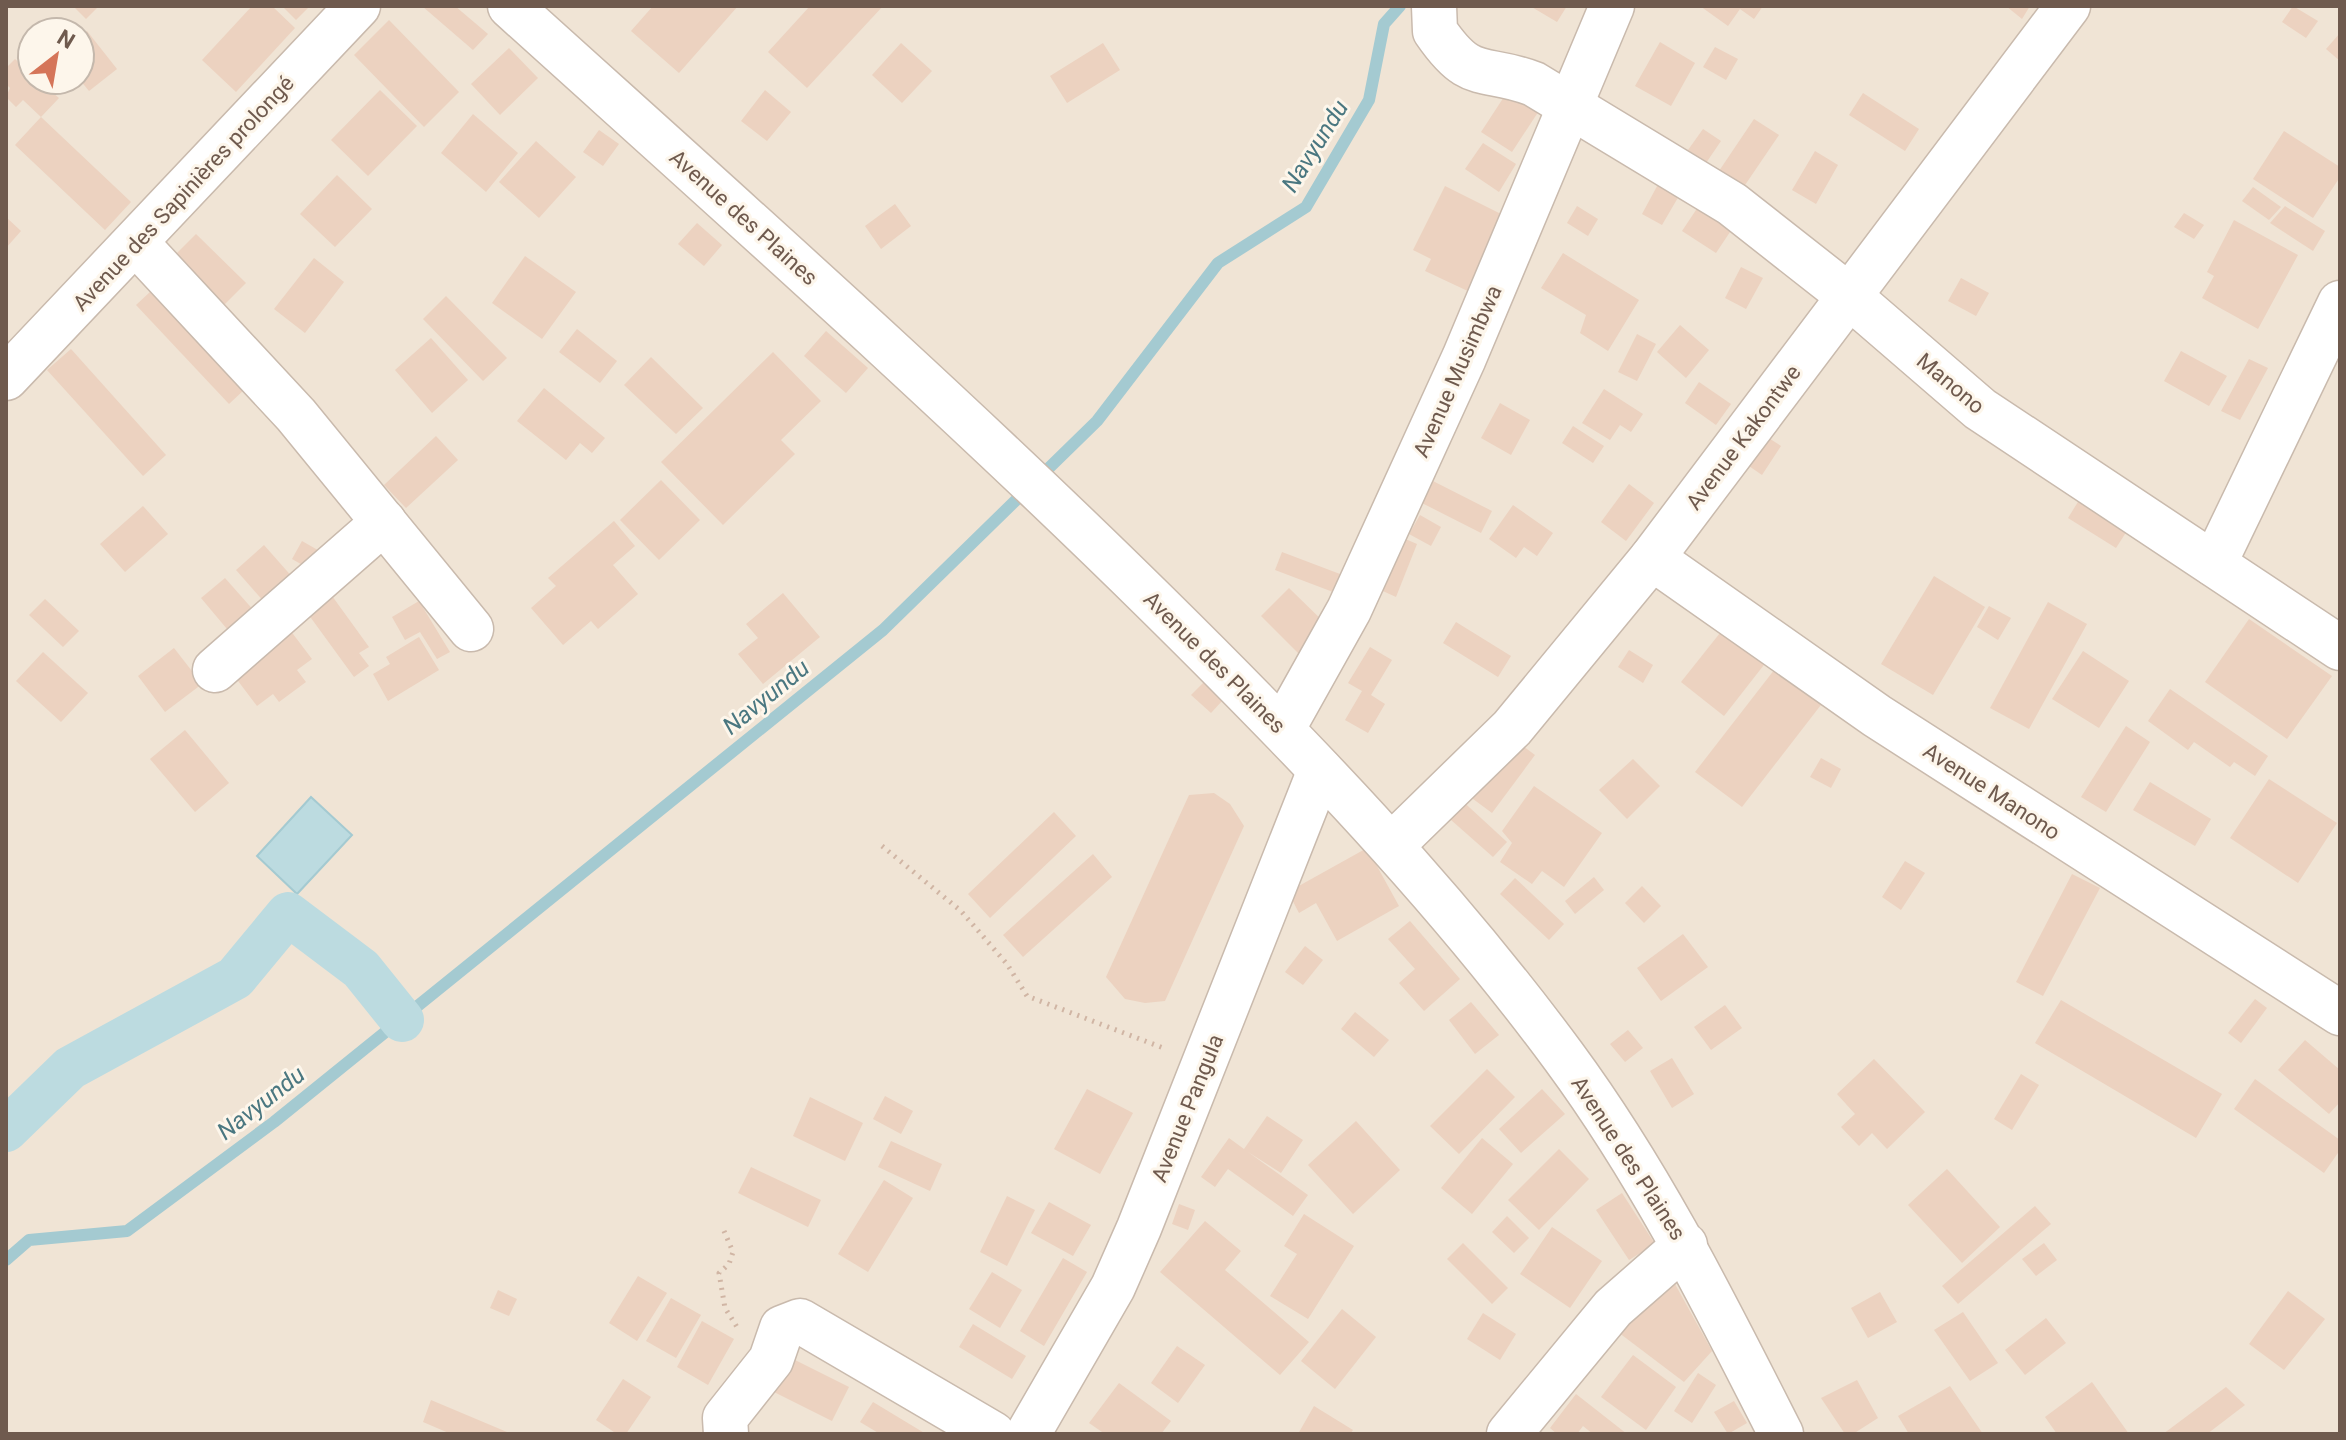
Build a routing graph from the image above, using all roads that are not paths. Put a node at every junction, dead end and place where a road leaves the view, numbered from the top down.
1 (358, 6) edge
2 (510, 6) edge
3 (1434, 6) edge
4 (1612, 6) edge
5 (2068, 6) edge
6 (1570, 107) junction
7 (136, 243) junction
8 (1849, 296) junction
9 (2340, 303) edge
10 (6, 378) edge
11 (384, 522) junction
12 (1652, 558) junction
13 (2214, 564) junction
14 (471, 629) dead end
15 (2340, 648) edge
16 (215, 670) dead end
17 (1283, 728) junction
18 (1320, 770) junction
19 (1392, 845) junction
20 (2340, 1013) edge
21 (1685, 1245) junction
22 (726, 1434) edge
23 (993, 1434) edge
24 (1028, 1434) edge
25 (1509, 1434) edge
26 (1781, 1434) edge

1 - 7 street, Avenue des Sapinières prolongé
2 - 17 street, Avenue des Plaines
3 - 6 street, Manono
4 - 6 street, Avenue Musimbwa
5 - 8 street, Avenue Kakontwe
6 - 8 street, Manono
6 - 17 street, Avenue Musimbwa
7 - 10 street, Avenue des Sapinières prolongé
7 - 11 street
8 - 12 street, Avenue Kakontwe
8 - 13 street, Manono
9 - 13 street
11 - 14 street
11 - 16 street
12 - 19 street, Avenue Kakontwe
12 - 20 street, Avenue Manono
13 - 15 street, Manono
17 - 18 street, Avenue des Plaines
18 - 19 street, Avenue des Plaines
18 - 24 street, Avenue Pangula
19 - 21 street, Avenue des Plaines
21 - 25 street
21 - 26 street, Avenue des Plaines
22 - 23 street

